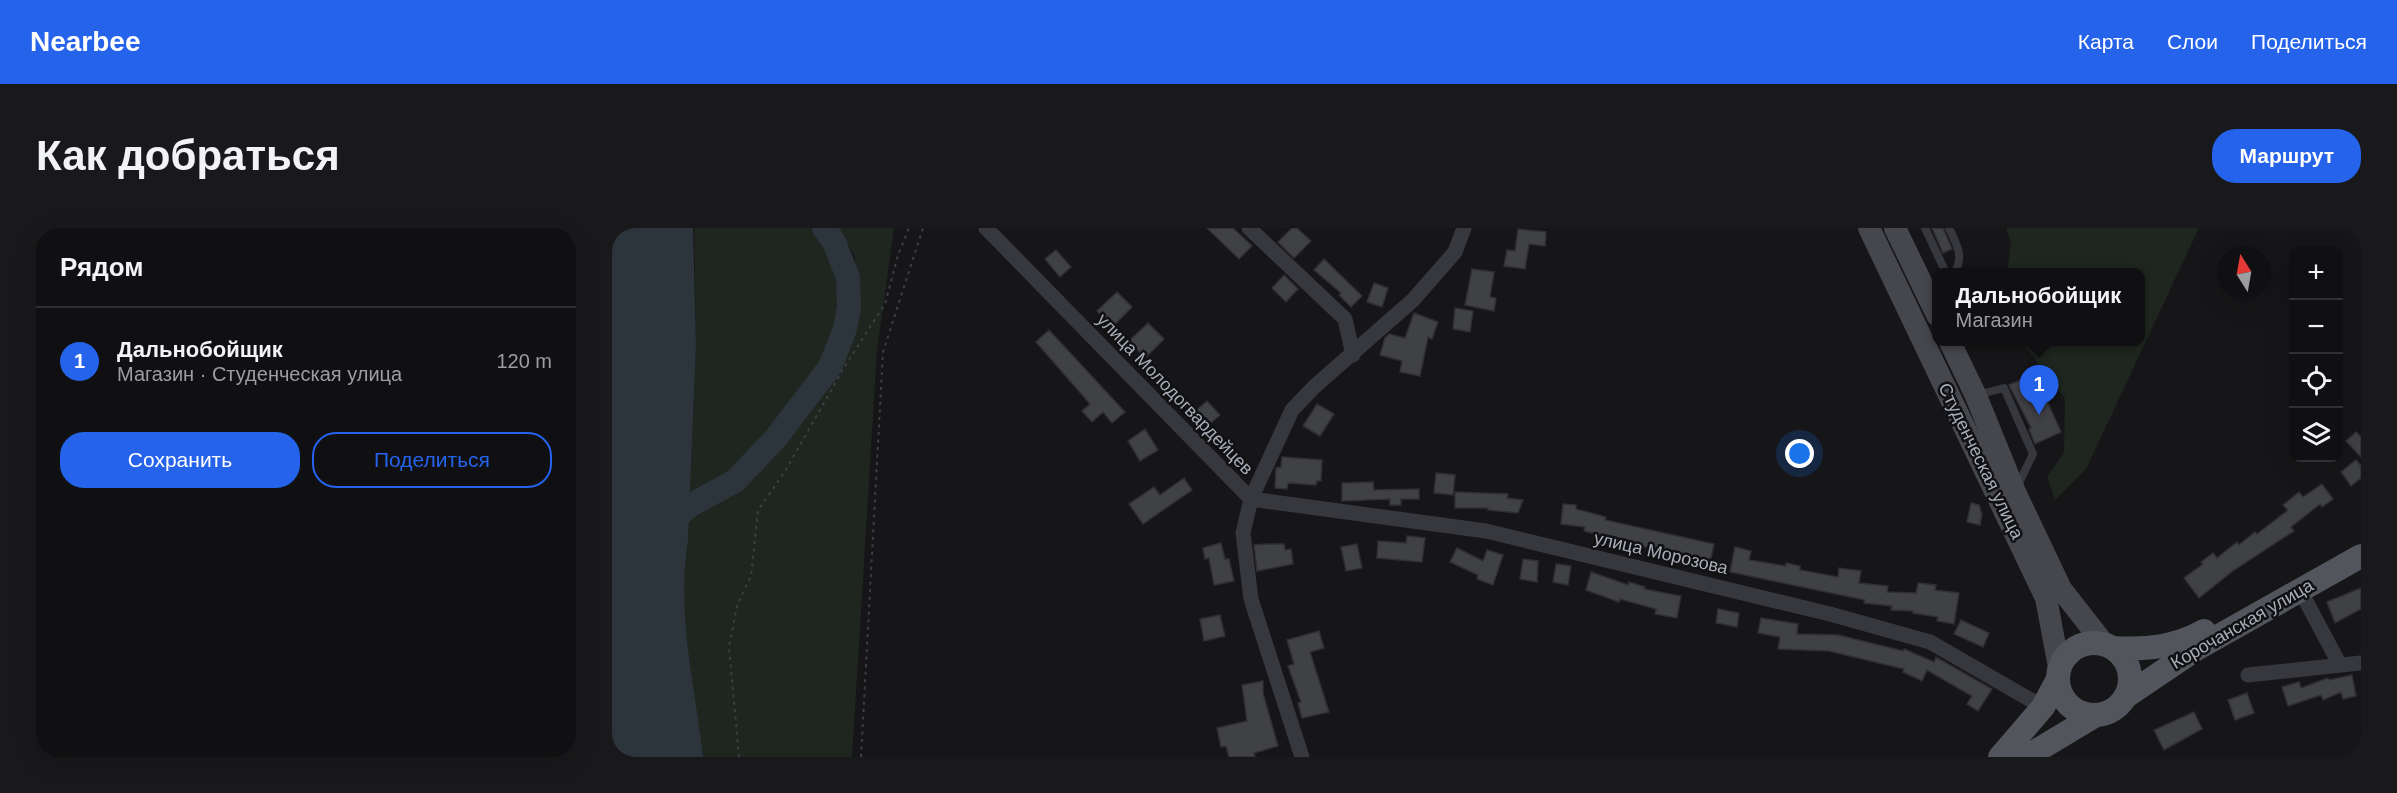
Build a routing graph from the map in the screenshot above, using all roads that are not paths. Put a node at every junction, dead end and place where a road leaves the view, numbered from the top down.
1 (986, 228) edge
2 (1249, 228) edge
3 (1464, 228) edge
4 (1869, 228) edge
5 (1895, 228) edge
6 (1925, 228) edge
7 (1949, 228) edge
8 (1944, 268) edge
9 (1956, 268) edge
10 (1932, 298) edge
11 (1952, 346) edge
12 (1353, 355) junction
13 (1976, 396) junction
14 (2015, 492) junction
15 (1251, 499) junction
16 (2361, 542) edge
17 (2361, 556) edge
18 (2300, 590) junction
19 (2109, 646) junction
20 (2361, 663) edge
21 (2340, 664) junction
22 (2059, 673) junction
23 (2248, 675) dead end
24 (2125, 697) junction
25 (2043, 706) junction
26 (2096, 715) junction
27 (1302, 757) edge
28 (2000, 757) edge
29 (2026, 757) edge

1 - 15 street, улица Молодогвардейцев
2 - 12 street
3 - 12 street
4 - 22 main road, Студенческая улица
5 - 10 main road
6 - 8 lane
7 - 9 lane
11 - 13 main road, Студенческая улица
12 - 15 street
13 - 14 main road, Студенческая улица
13 - 14 lane
14 - 19 main road, Студенческая улица
15 - 25 street, улица Морозова
15 - 27 street, улица Молодогвардейцев
16 - 19 main road, Корочанская улица
17 - 18 main road, Корочанская улица
18 - 21 street
18 - 24 main road, Корочанская улица
19 - 22 main road
19 - 24 main road
20 - 21 street
21 - 23 street
22 - 25 main road
22 - 26 main road
24 - 26 main road
25 - 28 main road
26 - 29 main road

